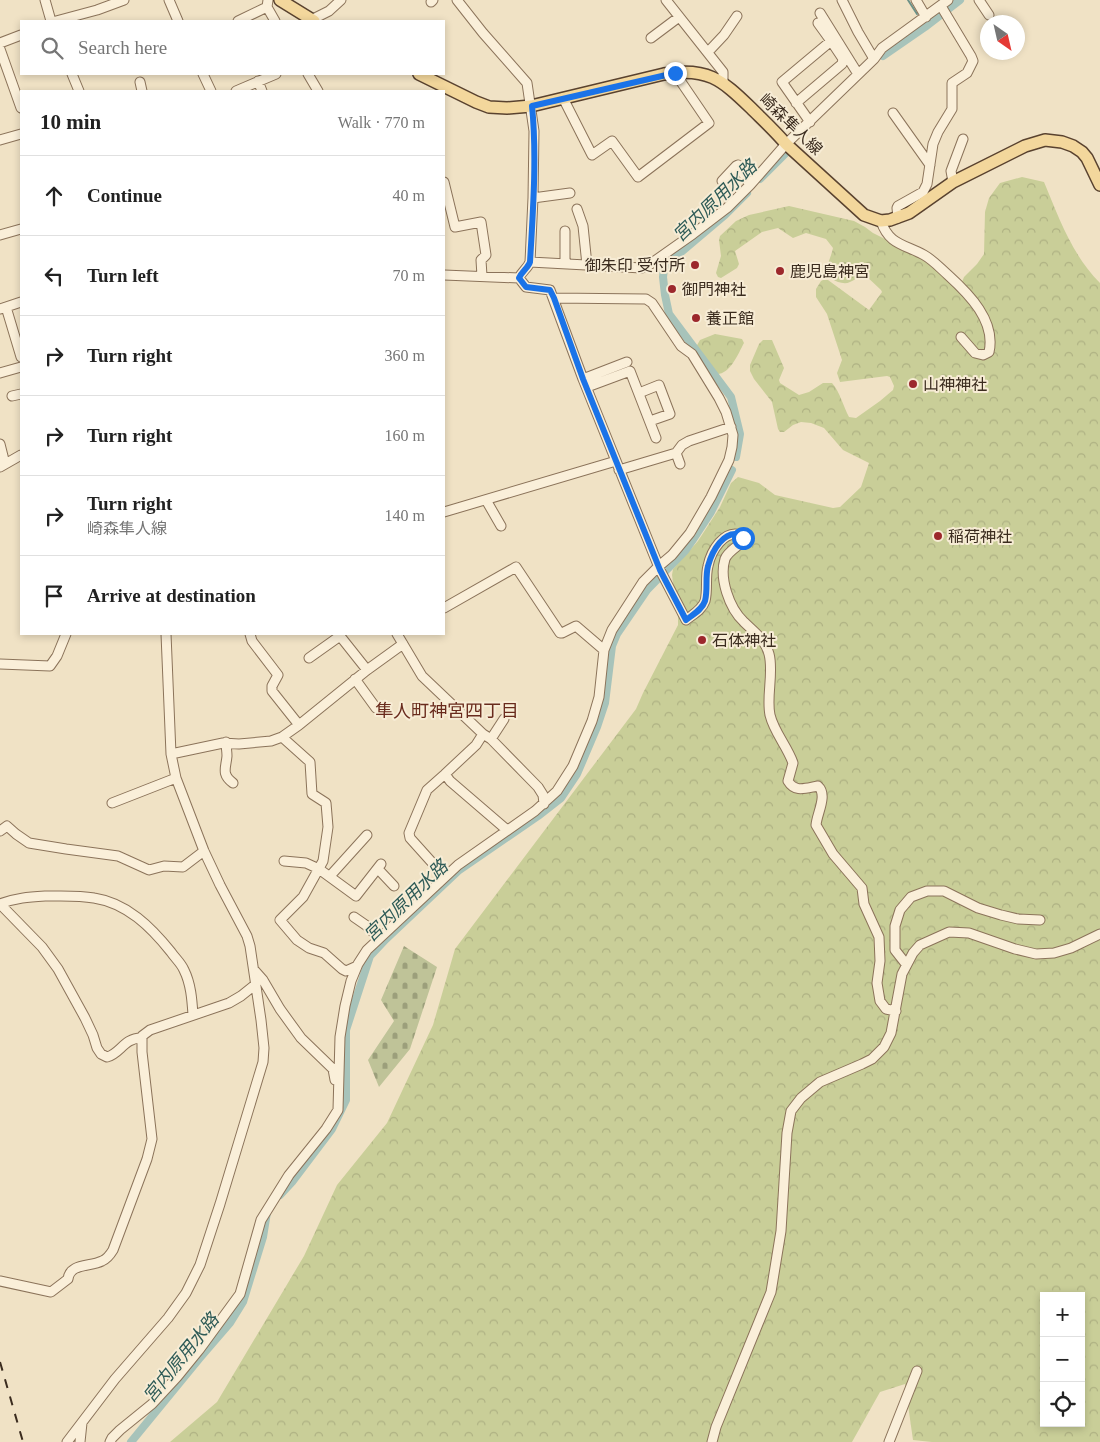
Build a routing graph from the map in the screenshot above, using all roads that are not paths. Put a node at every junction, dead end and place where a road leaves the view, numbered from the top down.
1 (45, 0) edge
2 (169, 0) edge
3 (280, 0) edge
4 (341, 0) edge
5 (666, 0) edge
6 (842, 0) edge
7 (916, 0) edge
8 (979, 0) edge
9 (120, 1) edge
10 (461, 2) edge
11 (267, 4) edge
12 (944, 8) edge
13 (820, 13) dead end
14 (989, 15) dead end
15 (737, 16) dead end
16 (926, 16) junction
17 (679, 17) junction
18 (51, 20) edge
19 (60, 20) edge
20 (178, 20) edge
21 (240, 20) edge
22 (275, 20) edge
23 (313, 20) edge
24 (818, 23) dead end
25 (20, 35) edge
26 (651, 38) dead end
27 (831, 41) junction
28 (0, 43) edge
29 (0, 49) edge
30 (708, 52) junction
31 (874, 59) junction
32 (675, 73) junction
33 (858, 74) junction
34 (72, 75) edge
35 (203, 75) edge
36 (273, 75) edge
37 (309, 75) edge
38 (421, 75) edge
39 (258, 81) junction
40 (723, 83) junction
41 (79, 90) edge
42 (211, 90) edge
43 (238, 90) edge
44 (262, 90) edge
45 (317, 90) edge
46 (563, 98) junction
47 (796, 103) junction
48 (20, 105) edge
49 (532, 106) junction
50 (893, 113) dead end
51 (810, 122) junction
52 (20, 134) edge
53 (963, 138) dead end
54 (0, 140) edge
55 (786, 144) junction
56 (930, 165) junction
57 (722, 181) dead end
58 (953, 182) junction
59 (750, 185) junction
60 (1100, 185) edge
61 (445, 186) edge
62 (570, 193) dead end
63 (533, 198) junction
64 (578, 210) dead end
65 (898, 218) junction
66 (882, 221) junction
67 (20, 229) edge
68 (564, 231) dead end
69 (0, 236) edge
70 (530, 262) junction
71 (565, 264) junction
72 (587, 265) junction
73 (445, 275) edge
74 (482, 276) junction
75 (519, 278) junction
76 (554, 298) junction
77 (20, 302) edge
78 (3, 308) edge
79 (961, 337) dead end
80 (20, 354) edge
81 (627, 362) dead end
82 (20, 367) edge
83 (0, 373) edge
84 (585, 383) junction
85 (639, 393) junction
86 (650, 421) junction
87 (731, 427) junction
88 (656, 438) dead end
89 (0, 444) edge
90 (676, 453) junction
91 (20, 456) edge
92 (616, 461) junction
93 (680, 464) dead end
94 (3, 465) edge
95 (619, 470) junction
96 (486, 500) junction
97 (445, 512) edge
98 (501, 526) dead end
99 (659, 568) junction
100 (445, 607) edge
101 (66, 635) edge
102 (166, 635) edge
103 (250, 635) edge
104 (398, 635) edge
105 (403, 644) junction
106 (604, 650) junction
107 (309, 658) dead end
108 (0, 664) edge
109 (366, 670) junction
110 (355, 679) junction
111 (376, 708) dead end
112 (504, 719) dead end
113 (298, 725) junction
114 (487, 736) junction
115 (282, 737) junction
116 (226, 742) junction
117 (171, 754) junction
118 (445, 774) junction
119 (176, 778) junction
120 (233, 783) dead end
121 (112, 803) dead end
122 (544, 804) junction
123 (507, 830) junction
124 (0, 831) edge
125 (367, 835) dead end
126 (204, 851) junction
127 (284, 860) dead end
128 (319, 868) junction
129 (330, 876) junction
130 (445, 877) junction
131 (394, 886) dead end
132 (0, 904) edge
133 (354, 917) dead end
134 (1040, 920) dead end
135 (1100, 934) edge
136 (379, 938) junction
137 (906, 964) junction
138 (357, 966) junction
139 (254, 970) junction
140 (256, 984) junction
141 (896, 1011) junction
142 (193, 1015) junction
143 (141, 1038) junction
144 (338, 1092) junction
145 (0, 1281) edge
146 (917, 1372) dead end
147 (82, 1423) junction
148 (111, 1440) edge
149 (68, 1442) edge
150 (80, 1442) edge
151 (712, 1442) edge
152 (889, 1442) edge

1 - 18 street
2 - 20 street
3 - 23 main road
4 - 23 street
5 - 17 street
6 - 31 street
7 - 16 street
8 - 14 street
9 - 19 street
10 - 49 street
11 - 21 street
11 - 22 street
12 - 16 street
12 - 56 street
13 - 33 street
15 - 30 street
16 - 31 street
17 - 26 street
17 - 30 street
24 - 27 street
25 - 28 street
27 - 47 street
27 - 47 street
29 - 48 street
30 - 40 street
31 - 33 street
32 - 40 main road, 崎森隼人線
32 - 46 main road, 崎森隼人線
32 - 46 street
33 - 51 street
34 - 41 street
35 - 42 street
36 - 39 street
37 - 45 street
38 - 49 main road, 崎森隼人線
39 - 43 street
39 - 44 street
40 - 55 main road, 崎森隼人線
46 - 49 main road, 崎森隼人線
47 - 51 street
49 - 63 street
50 - 56 street
51 - 55 street
52 - 54 street
53 - 58 street
55 - 59 street
55 - 66 main road, 崎森隼人線
56 - 65 street
57 - 59 street
58 - 60 main road
58 - 65 main road
59 - 72 street
61 - 74 street
62 - 63 street
63 - 70 street
64 - 72 street
65 - 66 main road
66 - 79 street
67 - 69 street
68 - 71 street
70 - 71 street
70 - 75 street
71 - 72 street
73 - 74 street
74 - 75 street
75 - 76 street
76 - 84 street
76 - 87 street
77 - 78 street
78 - 80 street
81 - 84 street
82 - 83 street
84 - 85 street
84 - 92 street
85 - 86 street
85 - 86 street
86 - 88 street
87 - 90 street
87 - 99 street
89 - 94 street
90 - 93 street
90 - 95 street
91 - 94 street
92 - 95 street
92 - 96 street
95 - 99 street
96 - 97 street
96 - 98 street
99 - 106 street
99 - 141 street
100 - 106 street
101 - 108 street
102 - 117 street
103 - 113 street
104 - 105 street
105 - 109 street
105 - 114 street
106 - 122 street
107 - 109 street
109 - 110 street
110 - 111 street
110 - 113 street
112 - 114 street
113 - 115 street
114 - 118 street
114 - 122 street
115 - 116 street
115 - 128 street
116 - 117 street
116 - 120 street
117 - 119 street
118 - 123 street
118 - 130 street
119 - 121 street
119 - 126 street
122 - 123 street
123 - 130 street
124 - 126 street
125 - 129 street
126 - 139 street
127 - 128 street
128 - 129 street
128 - 138 street
129 - 131 street
130 - 136 street
132 - 142 street
132 - 143 street
133 - 136 street
134 - 137 street
135 - 137 street
136 - 138 street
137 - 141 street
138 - 144 street
139 - 140 street
139 - 144 street
140 - 142 street
140 - 147 street
141 - 151 street
142 - 143 street
143 - 145 street
144 - 148 street
146 - 152 street
147 - 149 street
147 - 150 street

